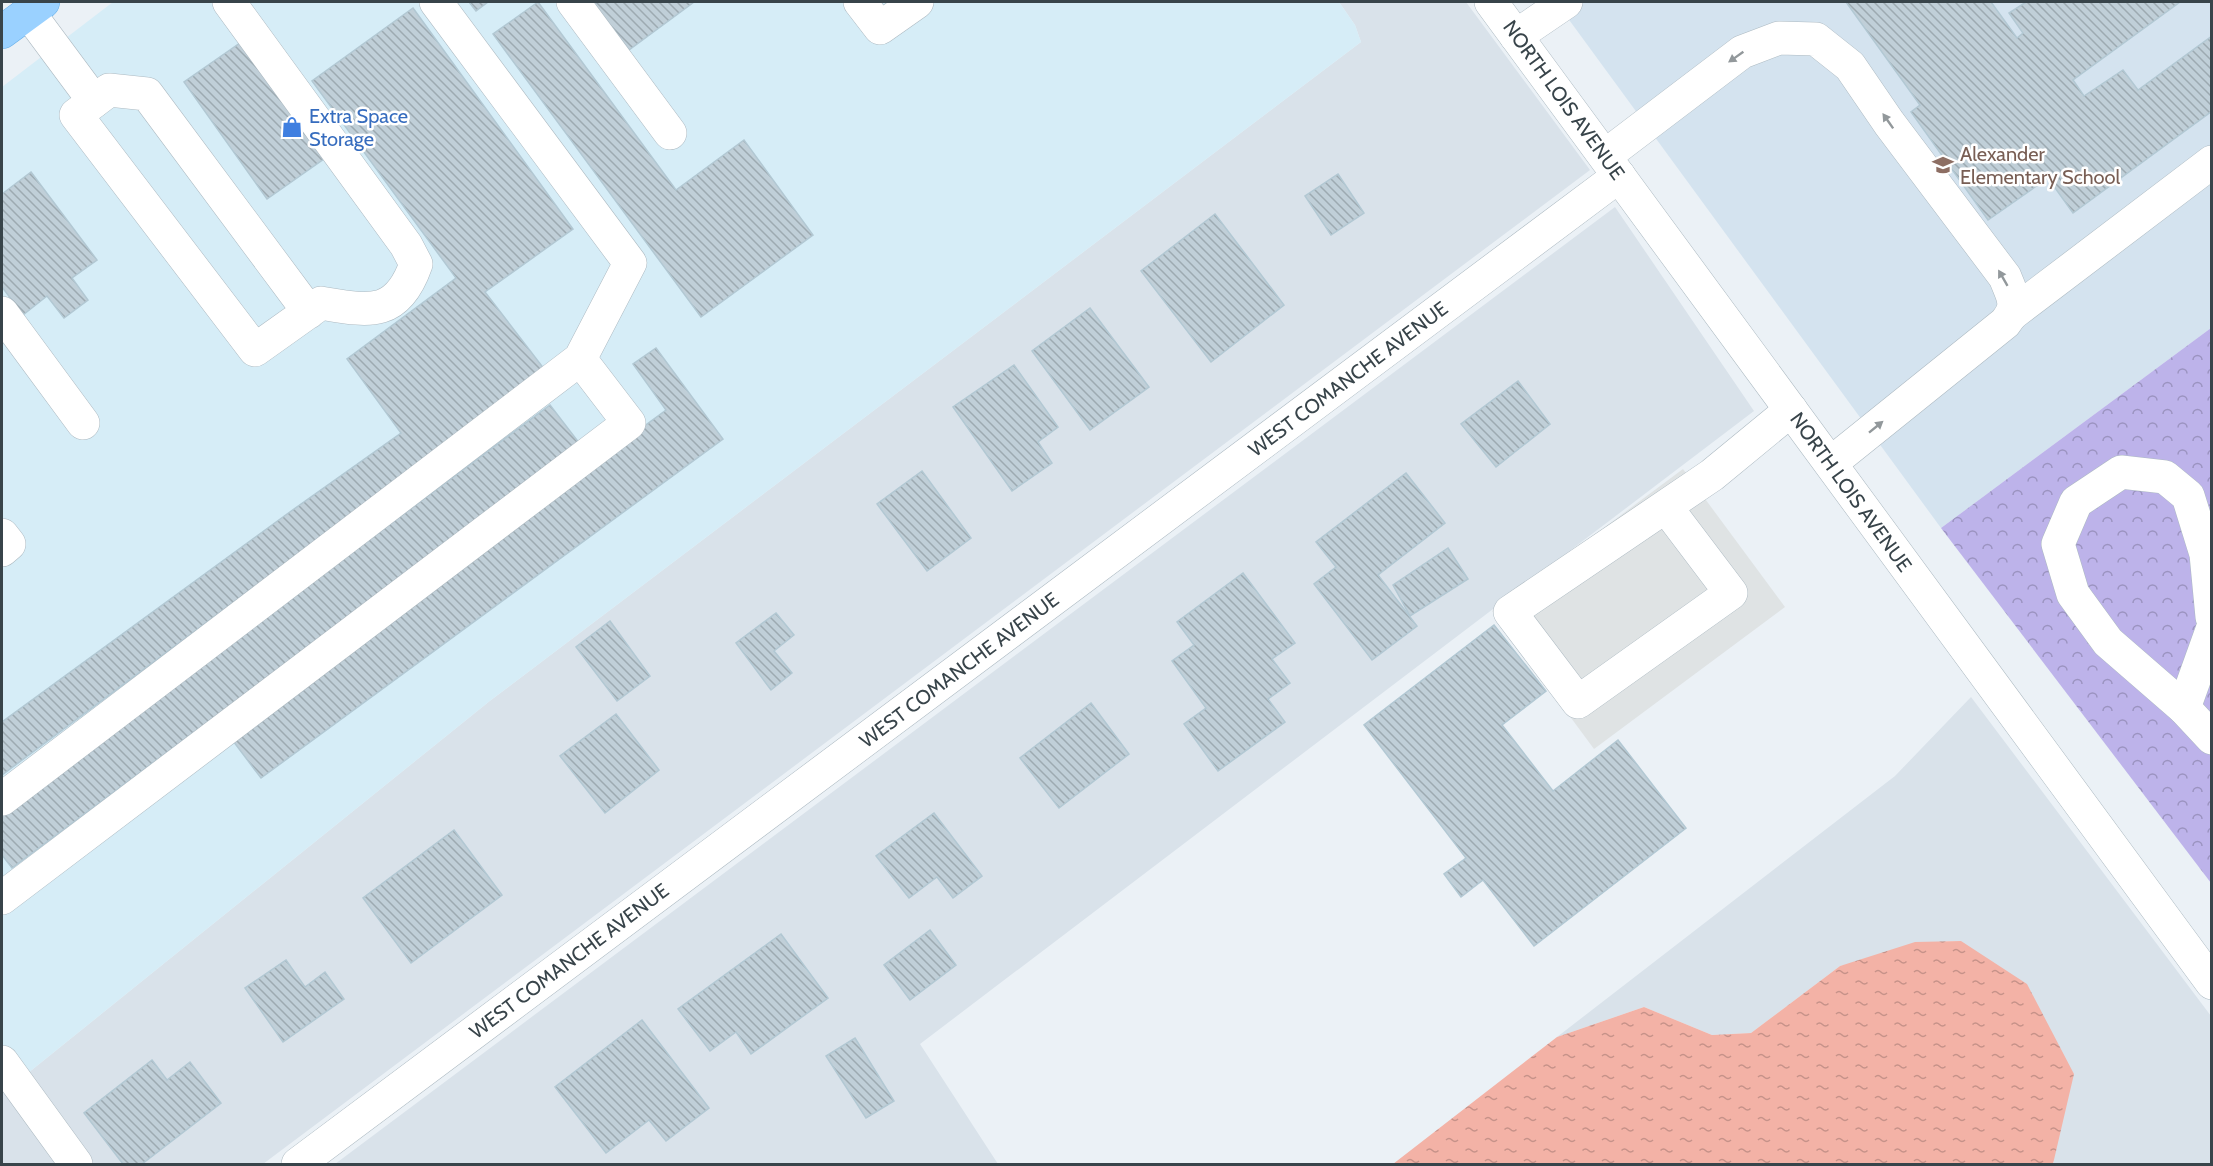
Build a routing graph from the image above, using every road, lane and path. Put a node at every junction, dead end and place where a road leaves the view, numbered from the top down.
1 (229, 2) edge
2 (436, 2) edge
3 (573, 2) edge
4 (860, 2) edge
5 (917, 2) edge
6 (1491, 2) edge
7 (1566, 2) edge
8 (36, 7) edge
9 (2, 32) edge
10 (1516, 36) junction
11 (94, 101) junction
12 (670, 133) dead end
13 (2211, 162) edge
14 (1612, 166) junction
15 (309, 312) junction
16 (2, 313) edge
17 (2013, 314) junction
18 (580, 359) junction
19 (1791, 410) junction
20 (83, 423) dead end
21 (1831, 463) junction
22 (1666, 507) junction
23 (2, 535) edge
24 (2, 550) edge
25 (2211, 617) edge
26 (2211, 630) edge
27 (2184, 708) junction
28 (2211, 738) edge
29 (2, 799) edge
30 (2, 898) edge
31 (2199, 946) edge
32 (2211, 983) edge
33 (2, 1062) edge
34 (76, 1164) edge
35 (298, 1164) edge

1 - 15 street
2 - 18 street
3 - 12 street
4 - 5 street
6 - 10 street, NORTH LOIS AVENUE
7 - 10 street
8 - 9 main road
8 - 11 street
10 - 14 street, NORTH LOIS AVENUE
11 - 15 street
11 - 15 street
13 - 17 street
17 -> 14 street, WEST COMANCHE AVENUE
14 - 19 street, NORTH LOIS AVENUE
14 - 35 street, WEST COMANCHE AVENUE
16 - 20 street
21 -> 17 street
18 - 29 street
18 - 30 street
19 - 21 street, NORTH LOIS AVENUE
19 - 22 street
21 - 31 street, NORTH LOIS AVENUE
22 - 22 street
23 - 24 street
25 - 27 street
26 - 27 street
27 - 28 street
31 - 32 street, NORTH LOIS AVENUE
33 - 34 street

